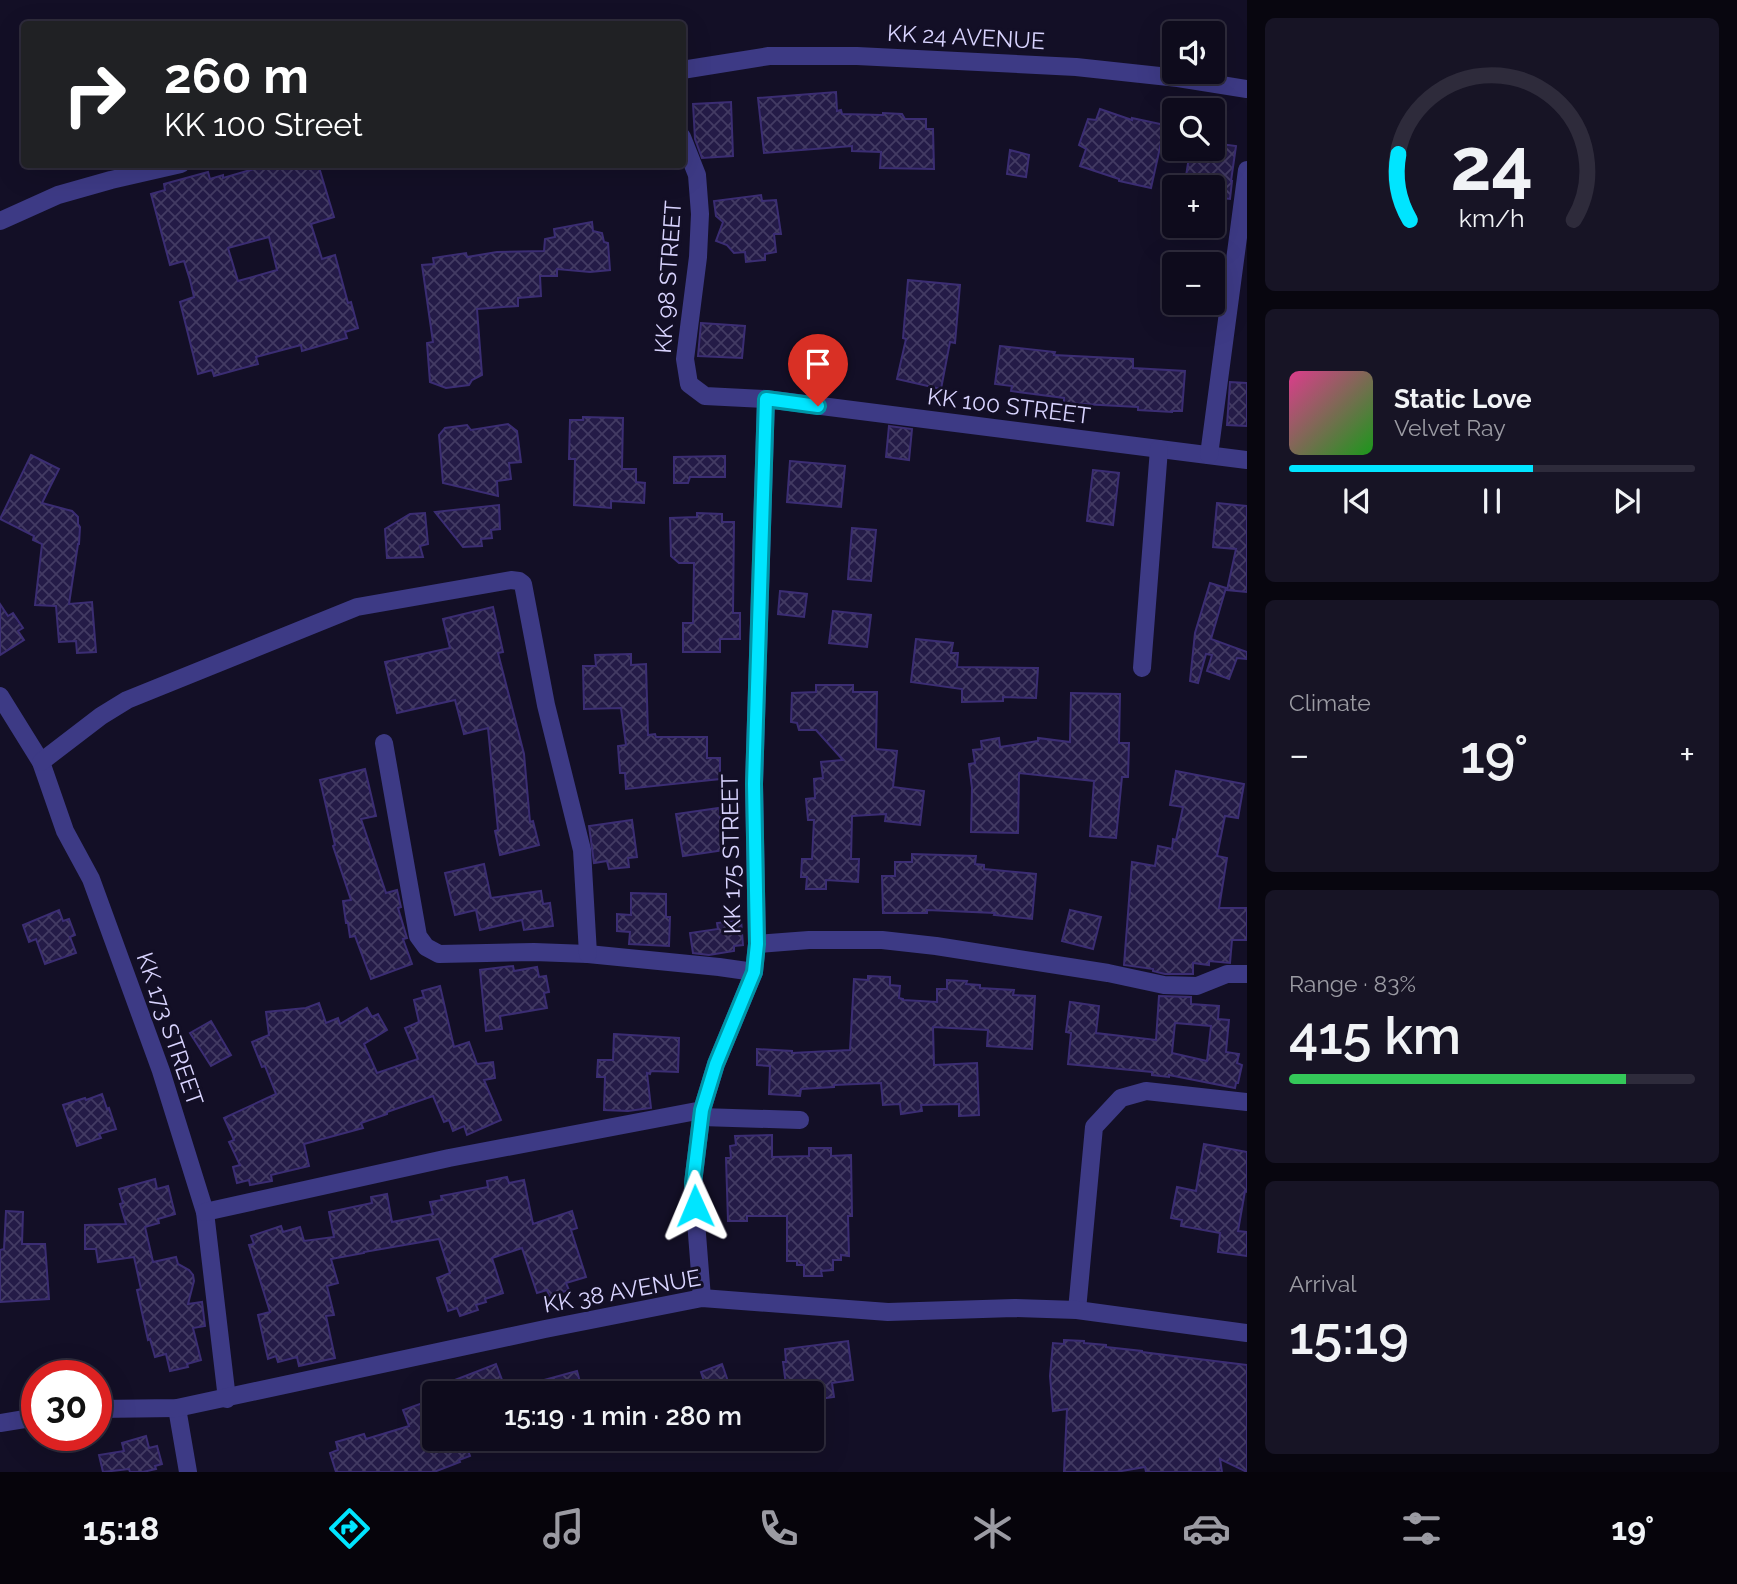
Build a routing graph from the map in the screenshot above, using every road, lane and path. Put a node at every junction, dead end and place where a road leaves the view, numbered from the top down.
1 (686, 70) edge
2 (1247, 89) edge
3 (686, 148) edge
4 (164, 168) edge
5 (1247, 170) edge
6 (0, 221) edge
7 (766, 399) junction
8 (1159, 449) junction
9 (1209, 456) junction
10 (1247, 460) edge
11 (1142, 668) dead end
12 (0, 696) edge
13 (384, 743) dead end
14 (41, 762) junction
15 (757, 944) junction
16 (588, 954) junction
17 (754, 972) junction
18 (1247, 974) edge
19 (1247, 1102) edge
20 (701, 1113) junction
21 (800, 1120) dead end
22 (205, 1212) junction
23 (702, 1298) junction
24 (1077, 1310) junction
25 (1247, 1334) edge
26 (227, 1399) junction
27 (177, 1408) junction
28 (112, 1409) edge
29 (21, 1420) edge
30 (0, 1423) edge
31 (188, 1472) edge

1 - 2 street, KK 24 AVENUE
3 - 7 street, KK 98 STREET
4 - 6 street
5 - 9 street
7 - 8 street, KK 100 STREET
7 - 15 street, KK 175 STREET
8 - 9 street, KK 100 STREET
8 - 11 street
9 - 10 street, KK 100 STREET
12 - 14 street, KK 173 STREET
13 - 16 street
14 - 16 street
14 - 22 street, KK 173 STREET
15 - 17 street, KK 175 STREET
15 - 18 street
16 - 17 street
17 - 20 street, KK 175 STREET
19 - 24 street
20 - 21 street
20 - 22 street
20 - 23 street, KK 175 STREET
22 - 26 street, KK 173 STREET
23 - 24 street, KK 38 AVENUE
23 - 26 street, KK 38 AVENUE
24 - 25 street, KK 38 AVENUE
26 - 27 street, KK 38 AVENUE
27 - 28 street, KK 38 AVENUE
27 - 31 street
29 - 30 street

